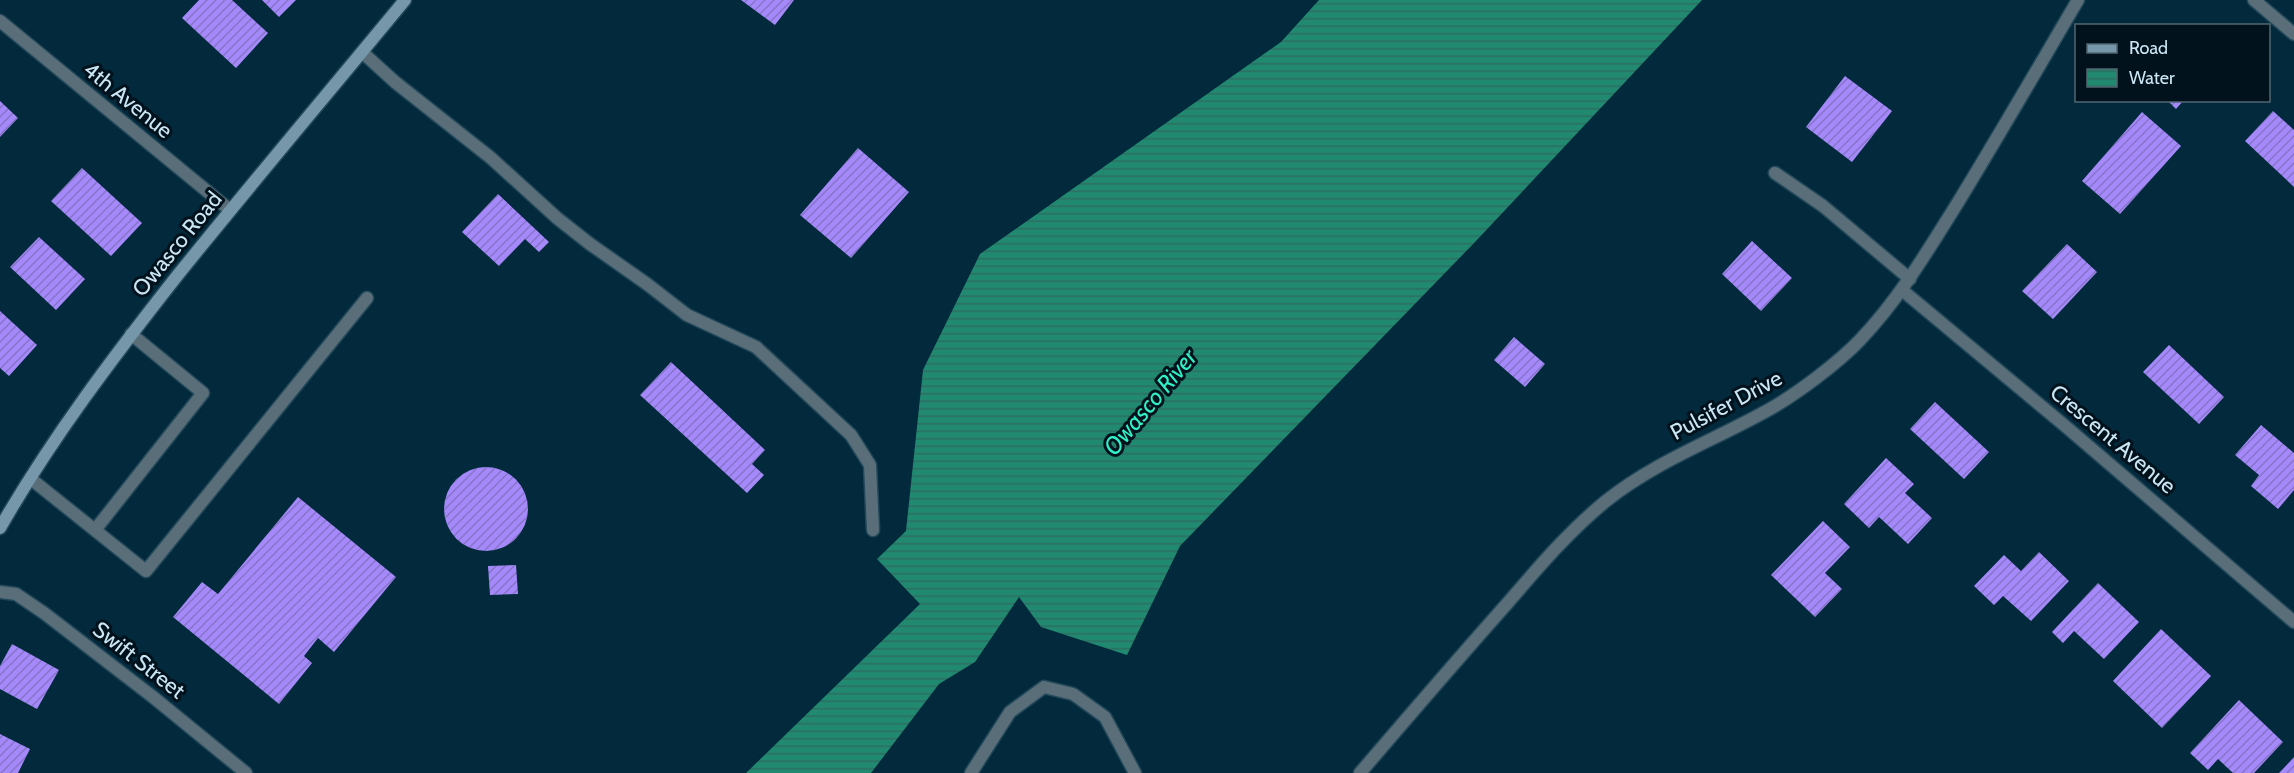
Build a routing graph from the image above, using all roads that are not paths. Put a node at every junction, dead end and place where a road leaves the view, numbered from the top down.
1 (405, 0) edge
2 (2078, 0) edge
3 (2254, 0) edge
4 (0, 21) edge
5 (2294, 34) edge
6 (362, 52) junction
7 (1775, 173) dead end
8 (230, 210) junction
9 (1910, 279) junction
10 (1902, 290) junction
11 (367, 298) dead end
12 (131, 334) junction
13 (31, 479) junction
14 (0, 528) edge
15 (95, 530) junction
16 (873, 530) dead end
17 (0, 592) edge
18 (2294, 622) edge
19 (246, 773) edge
20 (972, 773) edge
21 (1135, 773) edge
22 (1360, 773) edge

1 - 6 main road, Owasco Road
2 - 9 street, Pulsifer Drive
3 - 5 street
4 - 8 street, 4th Avenue
6 - 8 main road, Owasco Road
6 - 16 street
7 - 9 street
8 - 12 main road, Owasco Road
9 - 10 street, Pulsifer Drive
10 - 18 street, Crescent Avenue
10 - 22 street, Pulsifer Drive
11 - 15 street
12 - 13 main road, Owasco Road
12 - 15 street
13 - 14 main road, Owasco Road
13 - 15 street
17 - 19 street, Swift Street
20 - 21 street

